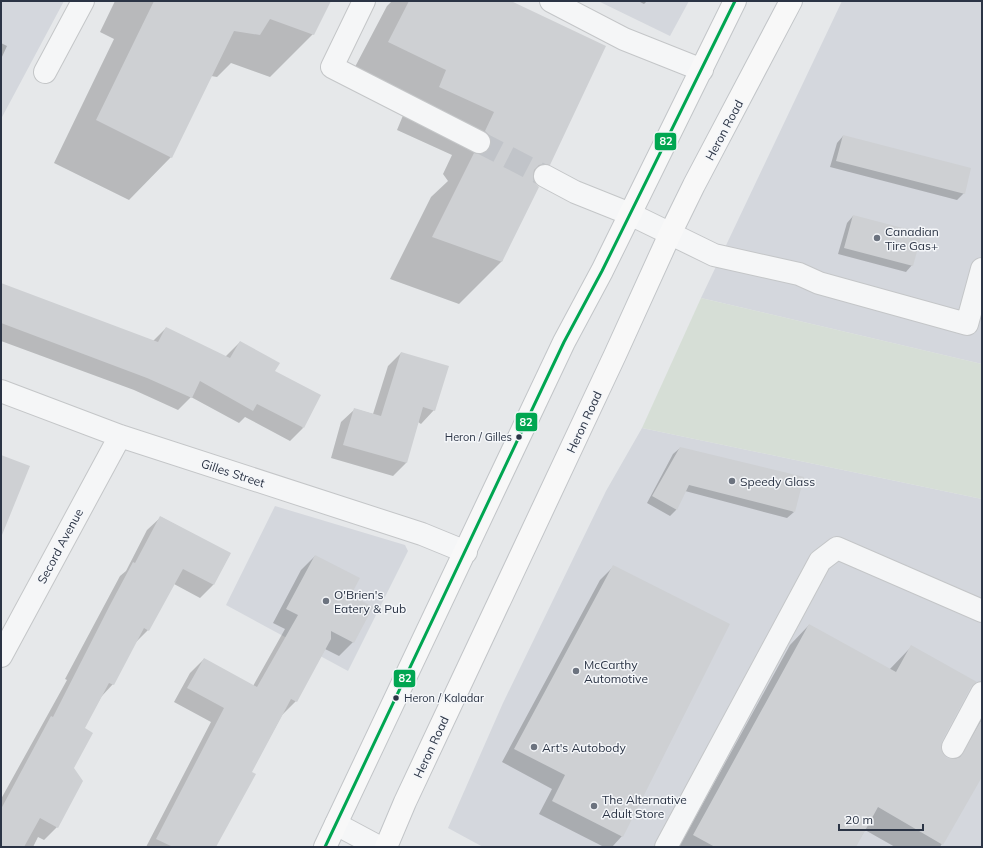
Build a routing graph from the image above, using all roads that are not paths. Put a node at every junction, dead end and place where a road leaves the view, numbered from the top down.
1 (83, 1) edge
2 (364, 1) edge
3 (550, 1) edge
4 (735, 1) edge
5 (791, 1) edge
6 (702, 70) junction
7 (44, 72) dead end
8 (479, 142) tunnel mouth
9 (545, 176) tunnel mouth
10 (630, 214) junction
11 (670, 234) junction
12 (982, 269) edge
13 (1, 391) edge
14 (120, 436) junction
15 (466, 552) junction
16 (982, 611) edge
17 (1, 656) edge
18 (982, 693) edge
19 (952, 747) dead end
20 (336, 824) junction
21 (325, 847) edge
22 (379, 847) edge
23 (386, 847) edge
24 (666, 847) edge

1 - 7 street
2 - 8 street
3 - 6 street
4 - 6 main road
5 - 11 main road, Heron Road
6 - 10 main road
9 - 10 street
10 - 11 street
10 - 15 main road
11 - 12 street
11 - 23 main road, Heron Road
13 - 14 street, Gilles Street
14 - 15 street, Gilles Street
14 - 17 street, Secord Avenue
15 - 20 main road
16 - 24 street
18 - 19 street
20 - 21 main road
20 - 22 street

